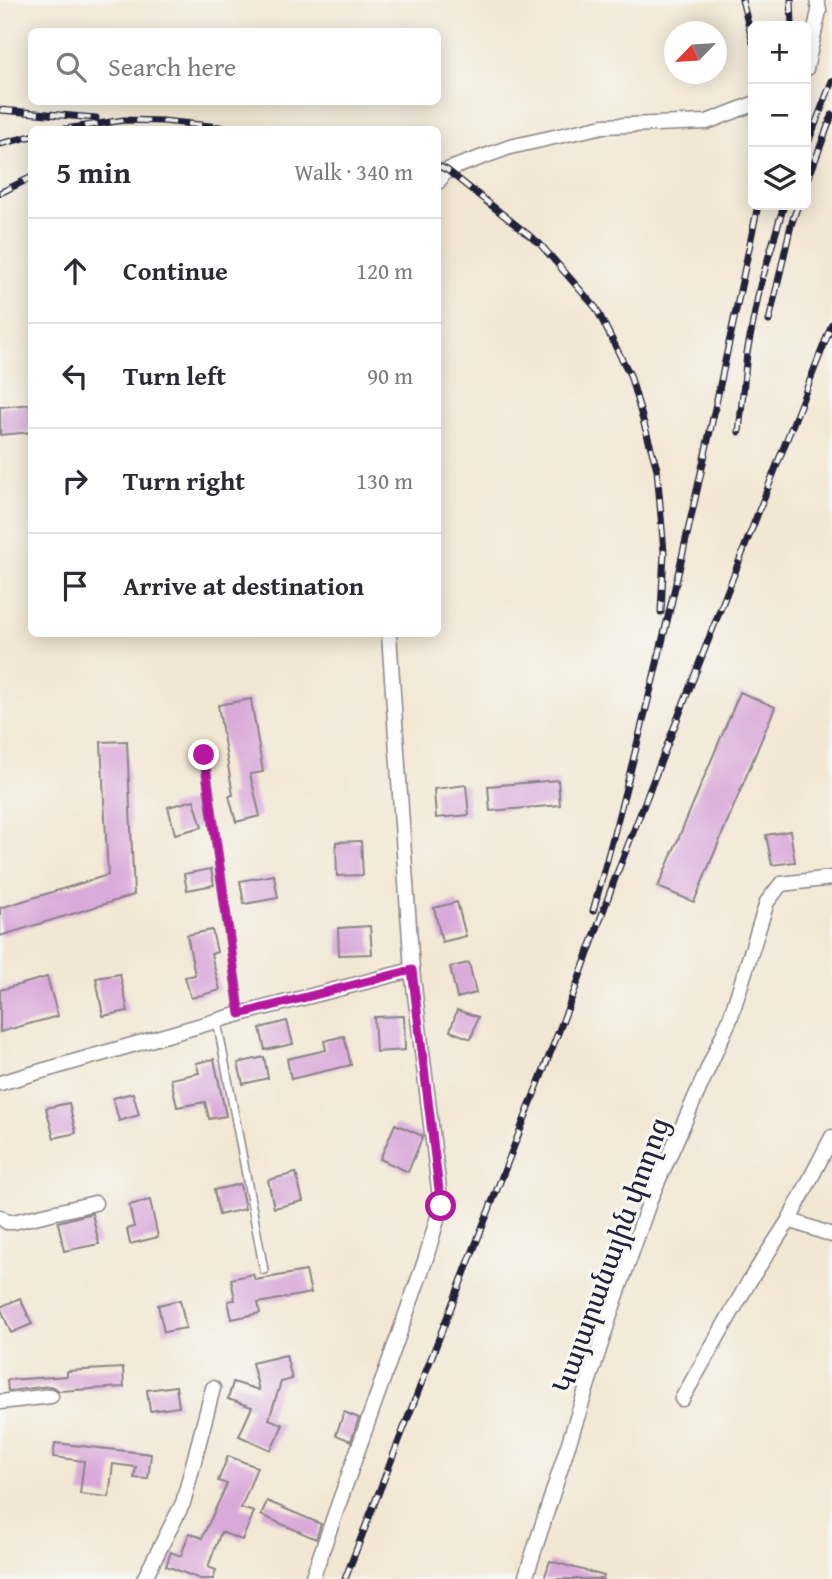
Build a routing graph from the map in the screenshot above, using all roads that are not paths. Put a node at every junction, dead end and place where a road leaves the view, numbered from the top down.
1 (817, 0) edge
2 (811, 47) edge
3 (748, 106) edge
4 (441, 178) edge
5 (390, 637) edge
6 (204, 755) dead end
7 (832, 878) edge
8 (412, 970) junction
9 (240, 1014) junction
10 (217, 1021) junction
11 (0, 1083) edge
12 (832, 1137) edge
13 (95, 1203) dead end
14 (0, 1217) edge
15 (789, 1220) junction
16 (832, 1235) edge
17 (264, 1270) dead end
18 (213, 1388) dead end
19 (51, 1396) dead end
20 (682, 1399) dead end
21 (0, 1402) edge
22 (145, 1579) edge
23 (312, 1579) edge
24 (525, 1579) edge

1 - 2 street
3 - 4 street
5 - 8 street
6 - 9 lane
7 - 24 street, Կայարանային փողոց
8 - 9 street
8 - 23 street
9 - 10 street
10 - 11 street
10 - 17 lane
12 - 15 street
13 - 14 street
15 - 16 street
15 - 20 street
18 - 22 street
19 - 21 street

